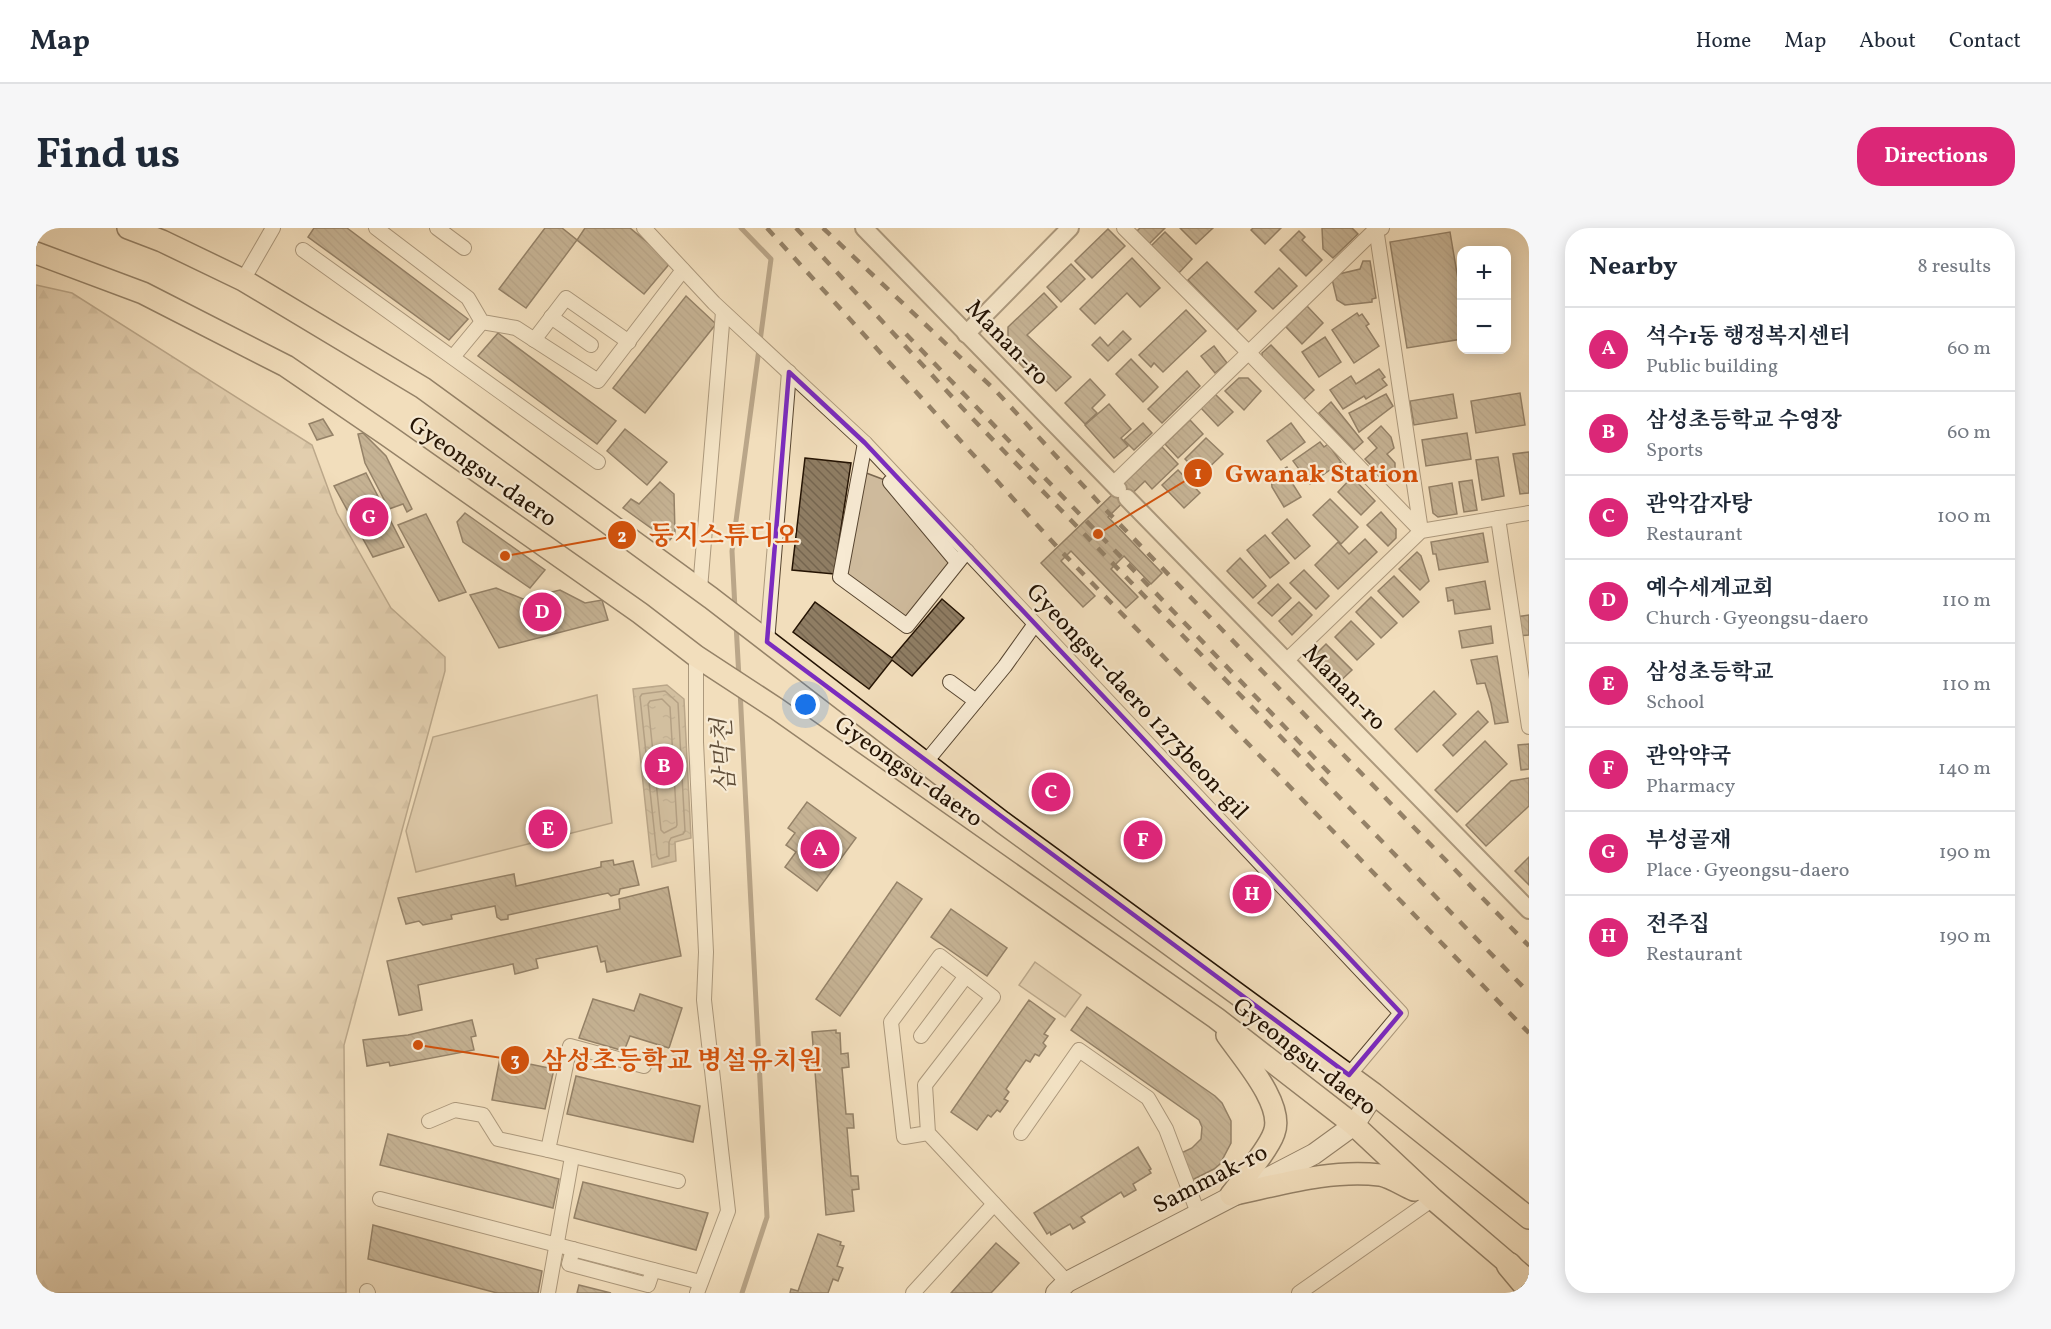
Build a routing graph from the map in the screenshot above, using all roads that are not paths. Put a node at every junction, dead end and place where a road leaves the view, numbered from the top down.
1 (128, 228) edge
2 (273, 228) edge
3 (376, 228) edge
4 (438, 228) edge
5 (644, 228) edge
6 (864, 228) edge
7 (1070, 228) edge
8 (1124, 228) edge
9 (1378, 228) edge
10 (464, 248) dead end
11 (303, 250) dead end
12 (36, 253) edge
13 (683, 270) junction
14 (243, 280) junction
15 (726, 314) junction
16 (551, 317) junction
17 (482, 322) junction
18 (966, 334) junction
19 (534, 340) junction
20 (629, 342) junction
21 (591, 345) dead end
22 (1248, 352) junction
23 (453, 357) junction
24 (786, 368) junction
25 (865, 443) junction
26 (598, 462) dead end
27 (890, 482) dead end
28 (1119, 490) junction
29 (1529, 513) edge
30 (1498, 518) junction
31 (1421, 531) junction
32 (966, 551) junction
33 (957, 562) junction
34 (705, 594) junction
35 (1035, 624) junction
36 (765, 640) junction
37 (696, 656) junction
38 (1286, 661) junction
39 (950, 682) dead end
40 (976, 701) junction
41 (1529, 727) edge
42 (925, 763) junction
43 (1529, 910) edge
44 (966, 976) junction
45 (1216, 1018) junction
46 (921, 1036) dead end
47 (644, 1066) dead end
48 (1349, 1076) junction
49 (926, 1085) junction
50 (898, 1087) junction
51 (1374, 1094) junction
52 (429, 1121) dead end
53 (1354, 1125) junction
54 (928, 1133) junction
55 (1021, 1133) dead end
56 (548, 1150) junction
57 (572, 1156) junction
58 (678, 1180) dead end
59 (1231, 1195) junction
60 (380, 1198) dead end
61 (1433, 1199) junction
62 (994, 1204) junction
63 (1198, 1213) junction
64 (1529, 1218) edge
65 (556, 1245) junction
66 (1509, 1265) junction
67 (1529, 1281) edge
68 (699, 1287) edge
69 (1061, 1288) edge
70 (1529, 1289) edge
71 (548, 1293) edge
72 (913, 1293) edge
73 (1299, 1293) edge

1 - 14 main road, Gyeongsu-daero
2 - 14 street
3 - 17 street
4 - 10 street
5 - 13 street
6 - 18 street, Manan-ro
7 - 18 street
8 - 22 street
9 - 22 street
9 - 31 street
11 - 23 street
12 - 37 main road, Gyeongsu-daero
13 - 15 street
13 - 20 street
14 - 34 main road, Gyeongsu-daero
15 - 24 street, Gyeongsu-daero 1273beon-gil
15 - 34 street
16 - 19 street
16 - 20 street
16 - 21 street
17 - 19 street
17 - 23 street
18 - 28 street, Manan-ro
19 - 20 street
22 - 28 street
22 - 31 street
23 - 26 street
24 - 25 street, Gyeongsu-daero 1273beon-gil
24 - 36 street
25 - 32 street, Gyeongsu-daero 1273beon-gil
25 - 33 street
27 - 33 street
28 - 38 street, Manan-ro
29 - 30 street
30 - 31 street
30 - 41 street
31 - 38 street
32 - 33 street
32 - 35 street, Gyeongsu-daero 1273beon-gil
34 - 36 main road, Gyeongsu-daero
35 - 40 street
35 - 48 street, Gyeongsu-daero 1273beon-gil
36 - 42 main road, Gyeongsu-daero
37 - 45 main road, Gyeongsu-daero
37 - 68 street
38 - 43 street, Manan-ro
39 - 40 street
40 - 42 street
42 - 48 main road, Gyeongsu-daero
44 - 46 street
44 - 49 street
44 - 50 street
45 - 53 main road, Gyeongsu-daero
45 - 59 main road
47 - 56 street
48 - 51 main road, Gyeongsu-daero
49 - 50 street
49 - 54 street
50 - 54 street
51 - 53 main road, Sammak-ro
51 - 64 main road, Gyeongsu-daero
52 - 56 street
53 - 59 main road, Sammak-ro
53 - 61 main road, Gyeongsu-daero
54 - 62 street
55 - 63 street
56 - 57 street
57 - 58 street
57 - 65 street
59 - 61 main road
59 - 63 main road, Sammak-ro
60 - 65 street
61 - 66 main road, Gyeongsu-daero
61 - 73 street
62 - 69 street
62 - 72 street
63 - 69 main road, Sammak-ro
65 - 68 street
65 - 71 street
66 - 67 main road, Gyeongsu-daero
66 - 70 highway

